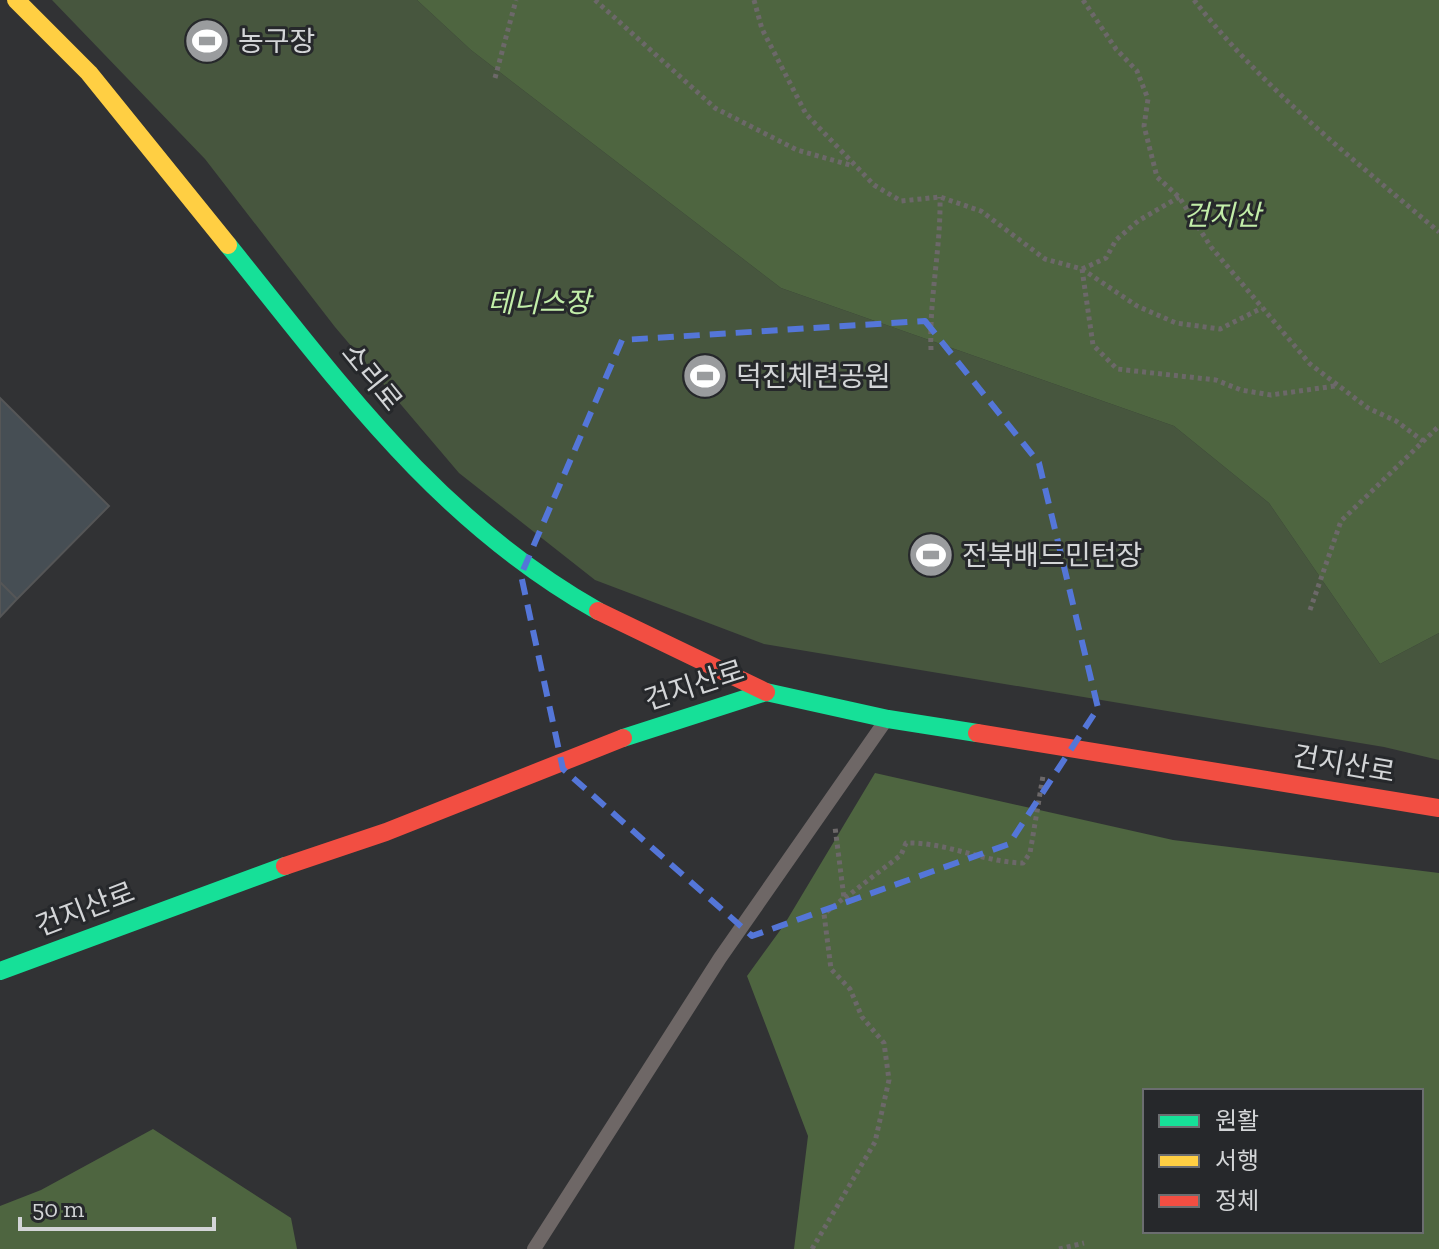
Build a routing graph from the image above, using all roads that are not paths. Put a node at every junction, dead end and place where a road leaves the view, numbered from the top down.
1 (16, 0) edge
2 (766, 692) junction
3 (888, 719) junction
4 (1439, 808) edge
5 (0, 971) edge
6 (534, 1249) edge

1 - 2 street, 소리로
2 - 3 street, 건지산로
2 - 5 street, 건지산로
3 - 4 street, 건지산로
3 - 6 lane

